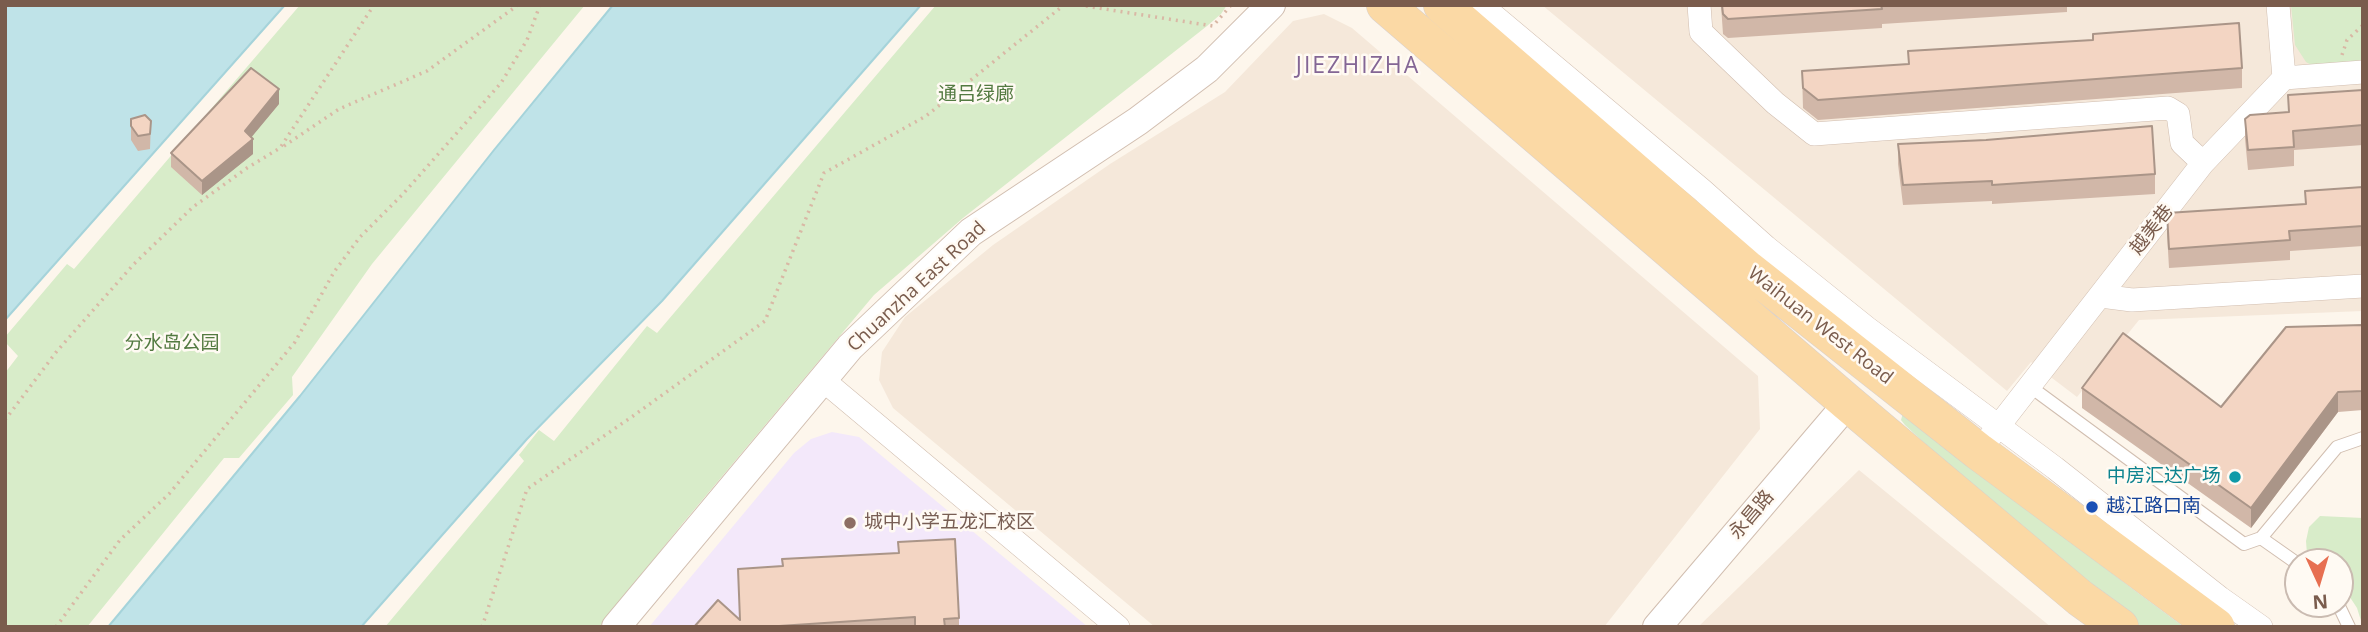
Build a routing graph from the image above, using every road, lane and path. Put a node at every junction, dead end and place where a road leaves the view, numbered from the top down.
1 (374, 5) edge
2 (518, 5) edge
3 (540, 5) edge
4 (1064, 5) edge
5 (1079, 5) edge
6 (1231, 5) edge
7 (1271, 5) edge
8 (1385, 5) edge
9 (1442, 5) edge
10 (1481, 5) edge
11 (1699, 5) edge
12 (2278, 5) edge
13 (2363, 26) edge
14 (2341, 60) dead end
15 (2363, 72) edge
16 (2284, 78) junction
17 (280, 148) junction
18 (2203, 163) junction
19 (2363, 286) edge
20 (2101, 296) junction
21 (823, 380) junction
22 (2028, 385) junction
23 (1848, 403) junction
24 (5, 420) edge
25 (2363, 438) edge
26 (1989, 439) junction
27 (2261, 538) junction
28 (2284, 554) edge
29 (56, 627) edge
30 (482, 627) edge
31 (616, 627) edge
32 (1118, 627) edge
33 (1657, 627) edge
34 (2120, 627) edge
35 (2216, 627) edge
36 (2261, 627) edge

1 - 17 path
2 - 17 path
3 - 29 path
4 - 30 path
5 - 6 path
7 - 21 street, Chuanzha East Road
8 - 23 main road, Waihuan West Road
9 - 26 main road, Waihuan West Road
10 - 26 street
11 - 18 street
12 - 16 street
13 - 14 path
15 - 16 street
16 - 18 street, 越美巷
17 - 24 path
18 - 20 street, 越美巷
19 - 20 street
20 - 22 street, 越美巷
21 - 31 street, Chuanzha East Road
21 - 32 street
22 - 26 street, 越美巷
22 - 27 lane
23 - 33 street, 永昌路
23 - 34 main road, Waihuan West Road
25 - 27 lane
26 - 35 main road, Waihuan West Road
26 - 36 street
27 - 28 lane

